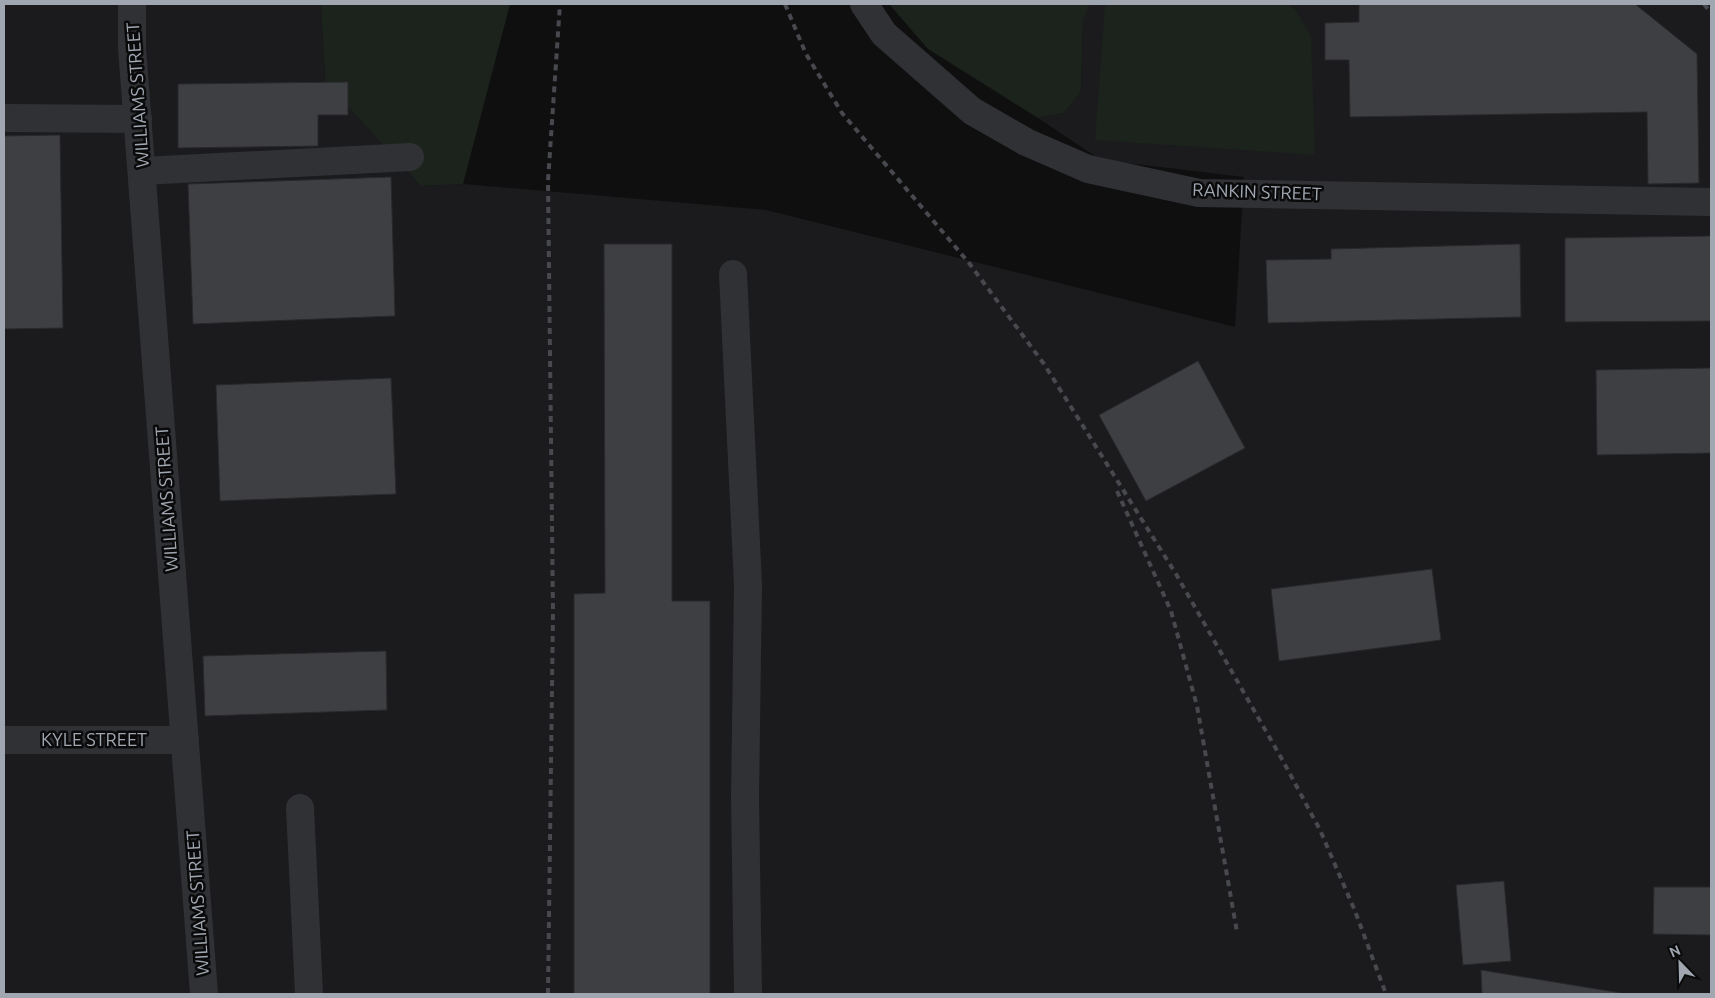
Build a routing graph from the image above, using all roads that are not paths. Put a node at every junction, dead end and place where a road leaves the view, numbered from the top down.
1 (132, 4) edge
2 (864, 4) edge
3 (4, 118) edge
4 (138, 119) junction
5 (410, 157) dead end
6 (143, 171) junction
7 (1711, 202) edge
8 (733, 274) dead end
9 (4, 740) edge
10 (185, 740) junction
11 (300, 808) dead end
12 (204, 994) edge
13 (309, 994) edge
14 (748, 994) edge

1 - 4 street, WILLIAMS STREET
2 - 7 street, RANKIN STREET
3 - 4 street
4 - 6 street, WILLIAMS STREET
5 - 6 street
6 - 10 street, WILLIAMS STREET
8 - 14 street
9 - 10 street, KYLE STREET
10 - 12 street, WILLIAMS STREET
11 - 13 street

